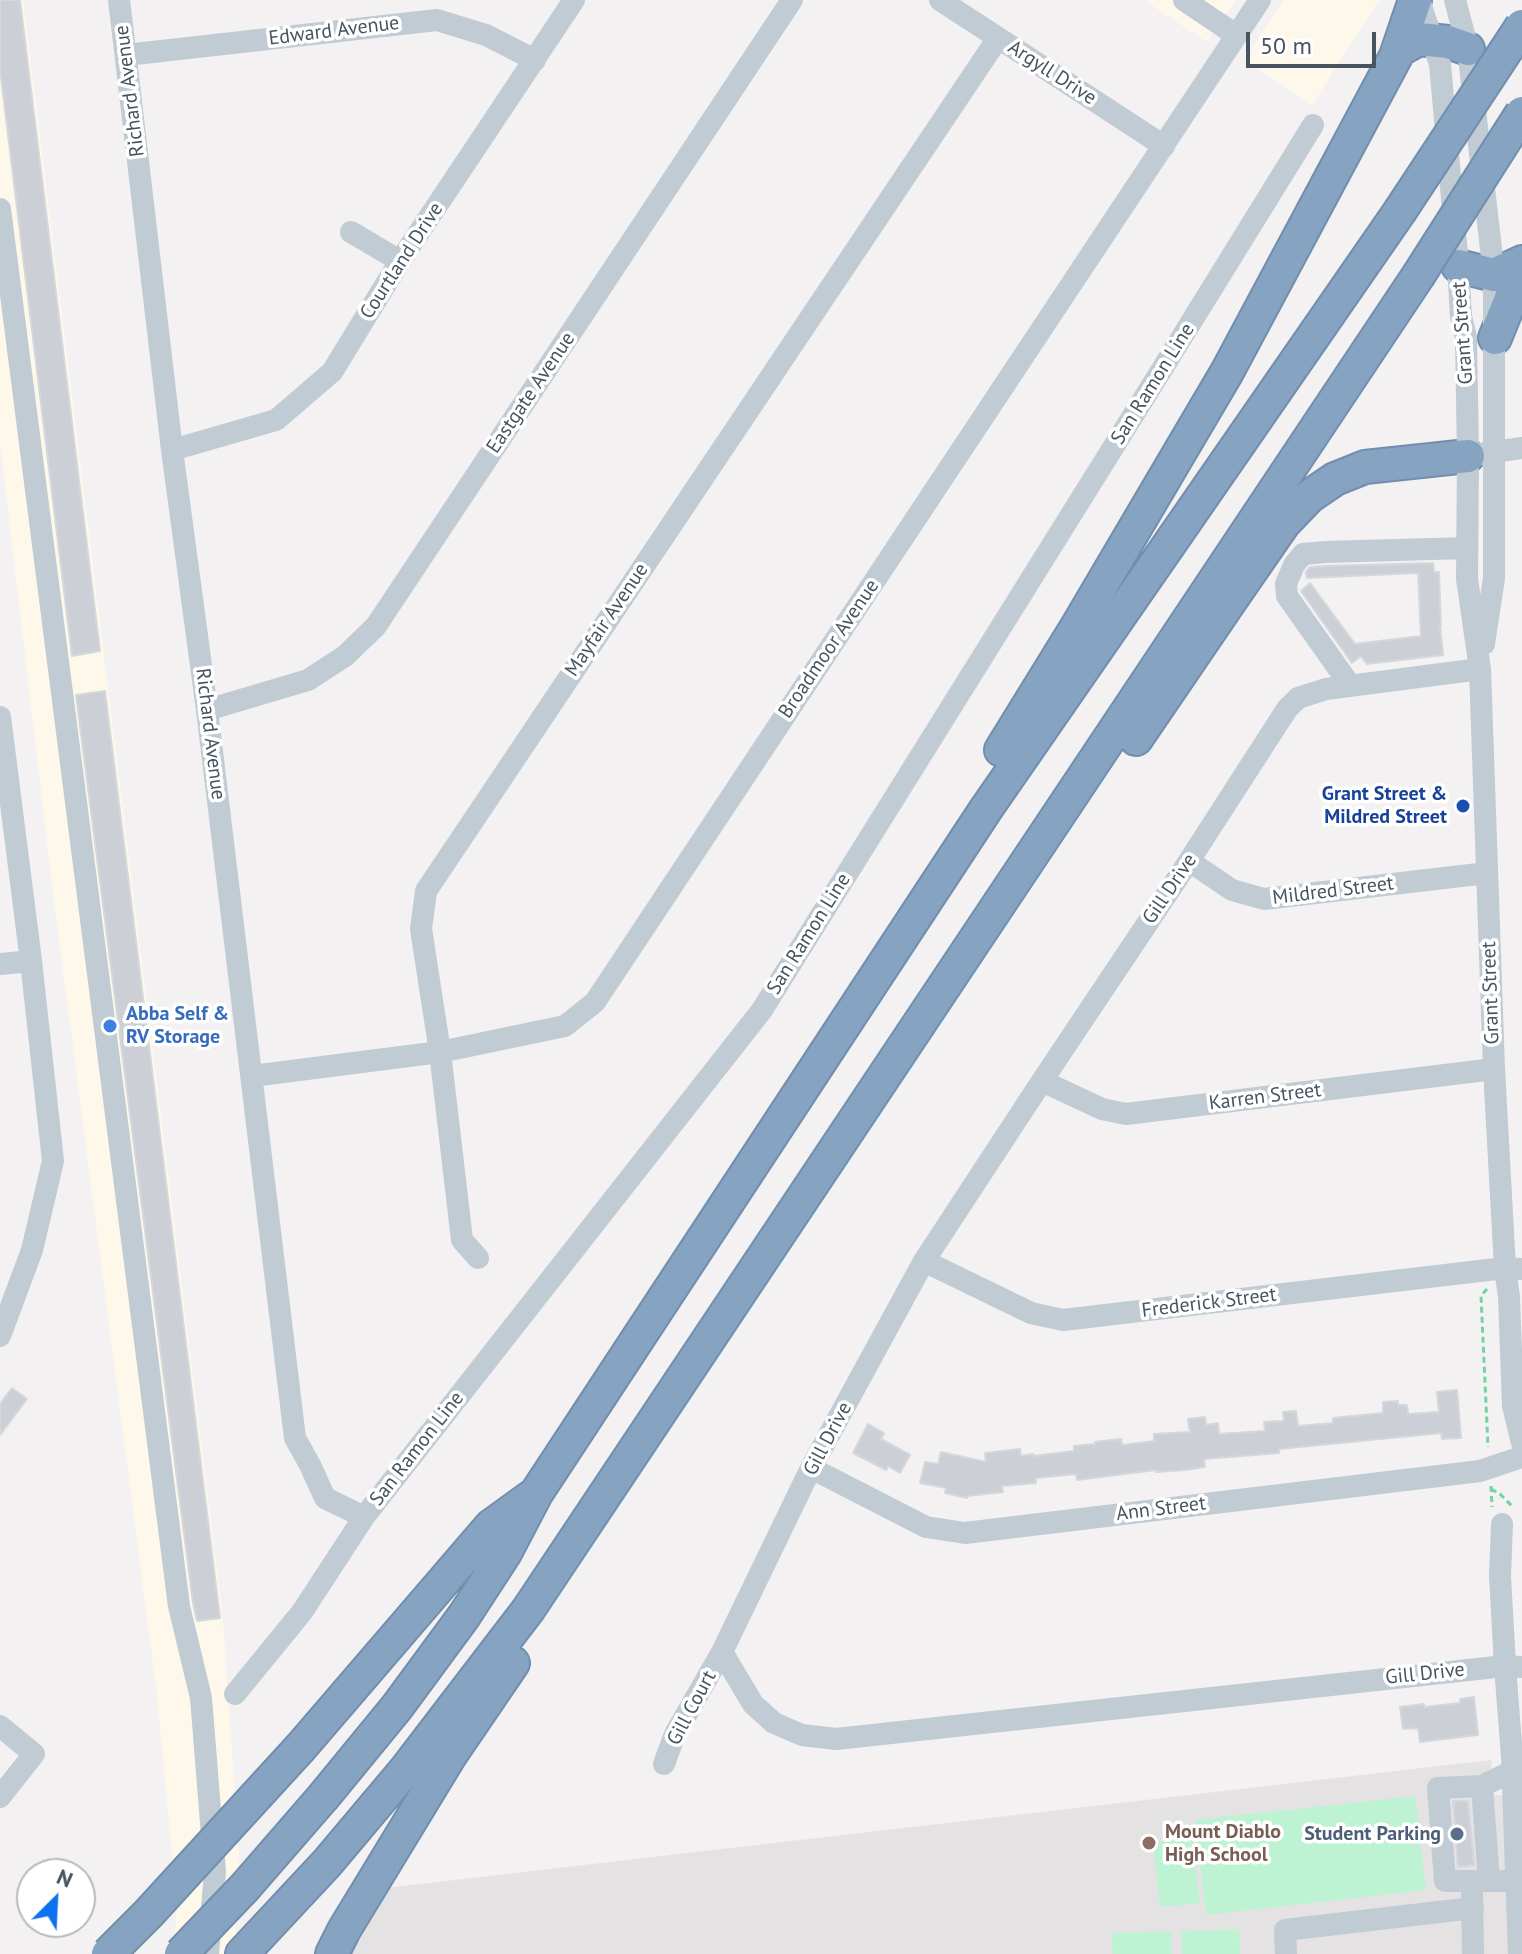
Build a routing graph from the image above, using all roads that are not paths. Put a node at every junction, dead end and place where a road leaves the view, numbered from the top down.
1 (119, 0) edge
2 (574, 0) edge
3 (792, 0) edge
4 (940, 0) edge
5 (1184, 0) edge
6 (1260, 0) edge
7 (1417, 0) edge
8 (1455, 0) edge
9 (1522, 26) edge
10 (1236, 35) junction
11 (998, 38) junction
12 (1432, 39) junction
13 (1468, 49) junction
14 (1399, 50) junction
15 (126, 55) junction
16 (535, 60) junction
17 (1522, 113) edge
18 (1313, 125) dead end
19 (1164, 146) junction
20 (0, 209) edge
21 (351, 232) dead end
22 (400, 261) junction
23 (1458, 266) junction
24 (1513, 269) edge
25 (1495, 338) joint
26 (1522, 448) edge
27 (172, 450) junction
28 (1481, 454) junction
29 (1467, 548) junction
30 (1480, 669) junction
31 (1350, 685) junction
32 (207, 710) junction
33 (0, 717) edge
34 (986, 809) junction
35 (1189, 861) junction
36 (1487, 873) junction
37 (31, 961) junction
38 (0, 964) edge
39 (942, 990) junction
40 (440, 1052) junction
41 (1494, 1069) junction
42 (252, 1076) junction
43 (1042, 1081) junction
44 (478, 1258) dead end
45 (924, 1261) junction
46 (1514, 1269) edge
47 (0, 1336) edge
48 (1522, 1443) edge
49 (1522, 1457) edge
50 (811, 1468) junction
51 (537, 1492) junction
52 (364, 1517) junction
53 (1502, 1524) dead end
54 (528, 1610) junction
55 (1522, 1648) edge
56 (722, 1652) junction
57 (1513, 1667) edge
58 (235, 1694) dead end
59 (0, 1726) edge
60 (1516, 1761) edge
61 (664, 1764) dead end
62 (1482, 1786) junction
63 (0, 1797) edge
64 (1480, 1881) junction
65 (1517, 1881) junction
66 (1473, 1908) junction
67 (108, 1954) edge
68 (181, 1954) edge
69 (208, 1954) edge
70 (242, 1954) edge
71 (332, 1954) edge
72 (1286, 1954) edge
73 (1473, 1954) edge
74 (1519, 1954) edge

1 - 15 street, Richard Avenue
2 - 16 street, Courtland Drive
3 - 32 street, Eastgate Avenue
4 - 11 street, Argyll Drive
5 - 10 street
6 - 10 street, Broadmoor Avenue
7 - 12 street, Grant Street
7 - 14 highway
8 - 13 street, Grant Street
9 - 34 highway, bridge
10 - 19 street, Broadmoor Avenue
11 - 19 street, Argyll Drive
11 - 40 street, Mayfair Avenue
12 - 13 highway
12 - 14 highway
12 - 23 street, Grant Street
13 - 24 street, Grant Street
14 - 34 highway
15 - 16 street, Edward Avenue
15 - 27 street, Richard Avenue
16 - 22 street, Courtland Drive
17 - 39 highway, bridge
18 - 52 street, San Ramon Line
19 - 40 street, Broadmoor Avenue
20 - 69 street
21 - 22 street
22 - 27 street, Courtland Drive
23 - 24 highway
23 - 28 street, Grant Street
24 - 25 highway
25 - 28 street, Grant Street
26 - 28 street
27 - 32 street, Richard Avenue
28 - 29 street, Grant Street
28 - 30 street, Grant Street
28 - 39 highway
29 - 30 street, Grant Street
29 - 31 street
30 - 31 street, Gill Drive
30 - 36 street, Grant Street
31 - 35 street, Gill Drive
32 - 42 street, Richard Avenue
33 - 37 street
34 - 51 highway
35 - 36 street, Mildred Street
35 - 43 street, Gill Drive
36 - 41 street, Grant Street
37 - 38 street
37 - 47 street
39 - 54 highway
40 - 42 street, Broadmoor Avenue
40 - 44 street, Mayfair Avenue
41 - 43 street, Karren Street
41 - 46 street, Grant Street
42 - 52 street, Richard Avenue
43 - 45 street, Gill Drive
45 - 46 street, Frederick Street
45 - 50 street, Gill Drive
46 - 48 street, Grant Street
49 - 50 street, Ann Street
50 - 56 street, Gill Drive
51 - 67 highway, bridge
51 - 68 highway, bridge
52 - 58 street, San Ramon Line
53 - 57 street
54 - 70 highway
54 - 71 highway
55 - 57 street
56 - 57 street, Gill Drive
56 - 61 street, Gill Court
57 - 60 street
59 - 63 street
60 - 62 street
60 - 65 street
62 - 64 street
62 - 64 street
64 - 65 street
64 - 66 street
65 - 74 street
66 - 72 street
66 - 73 street

